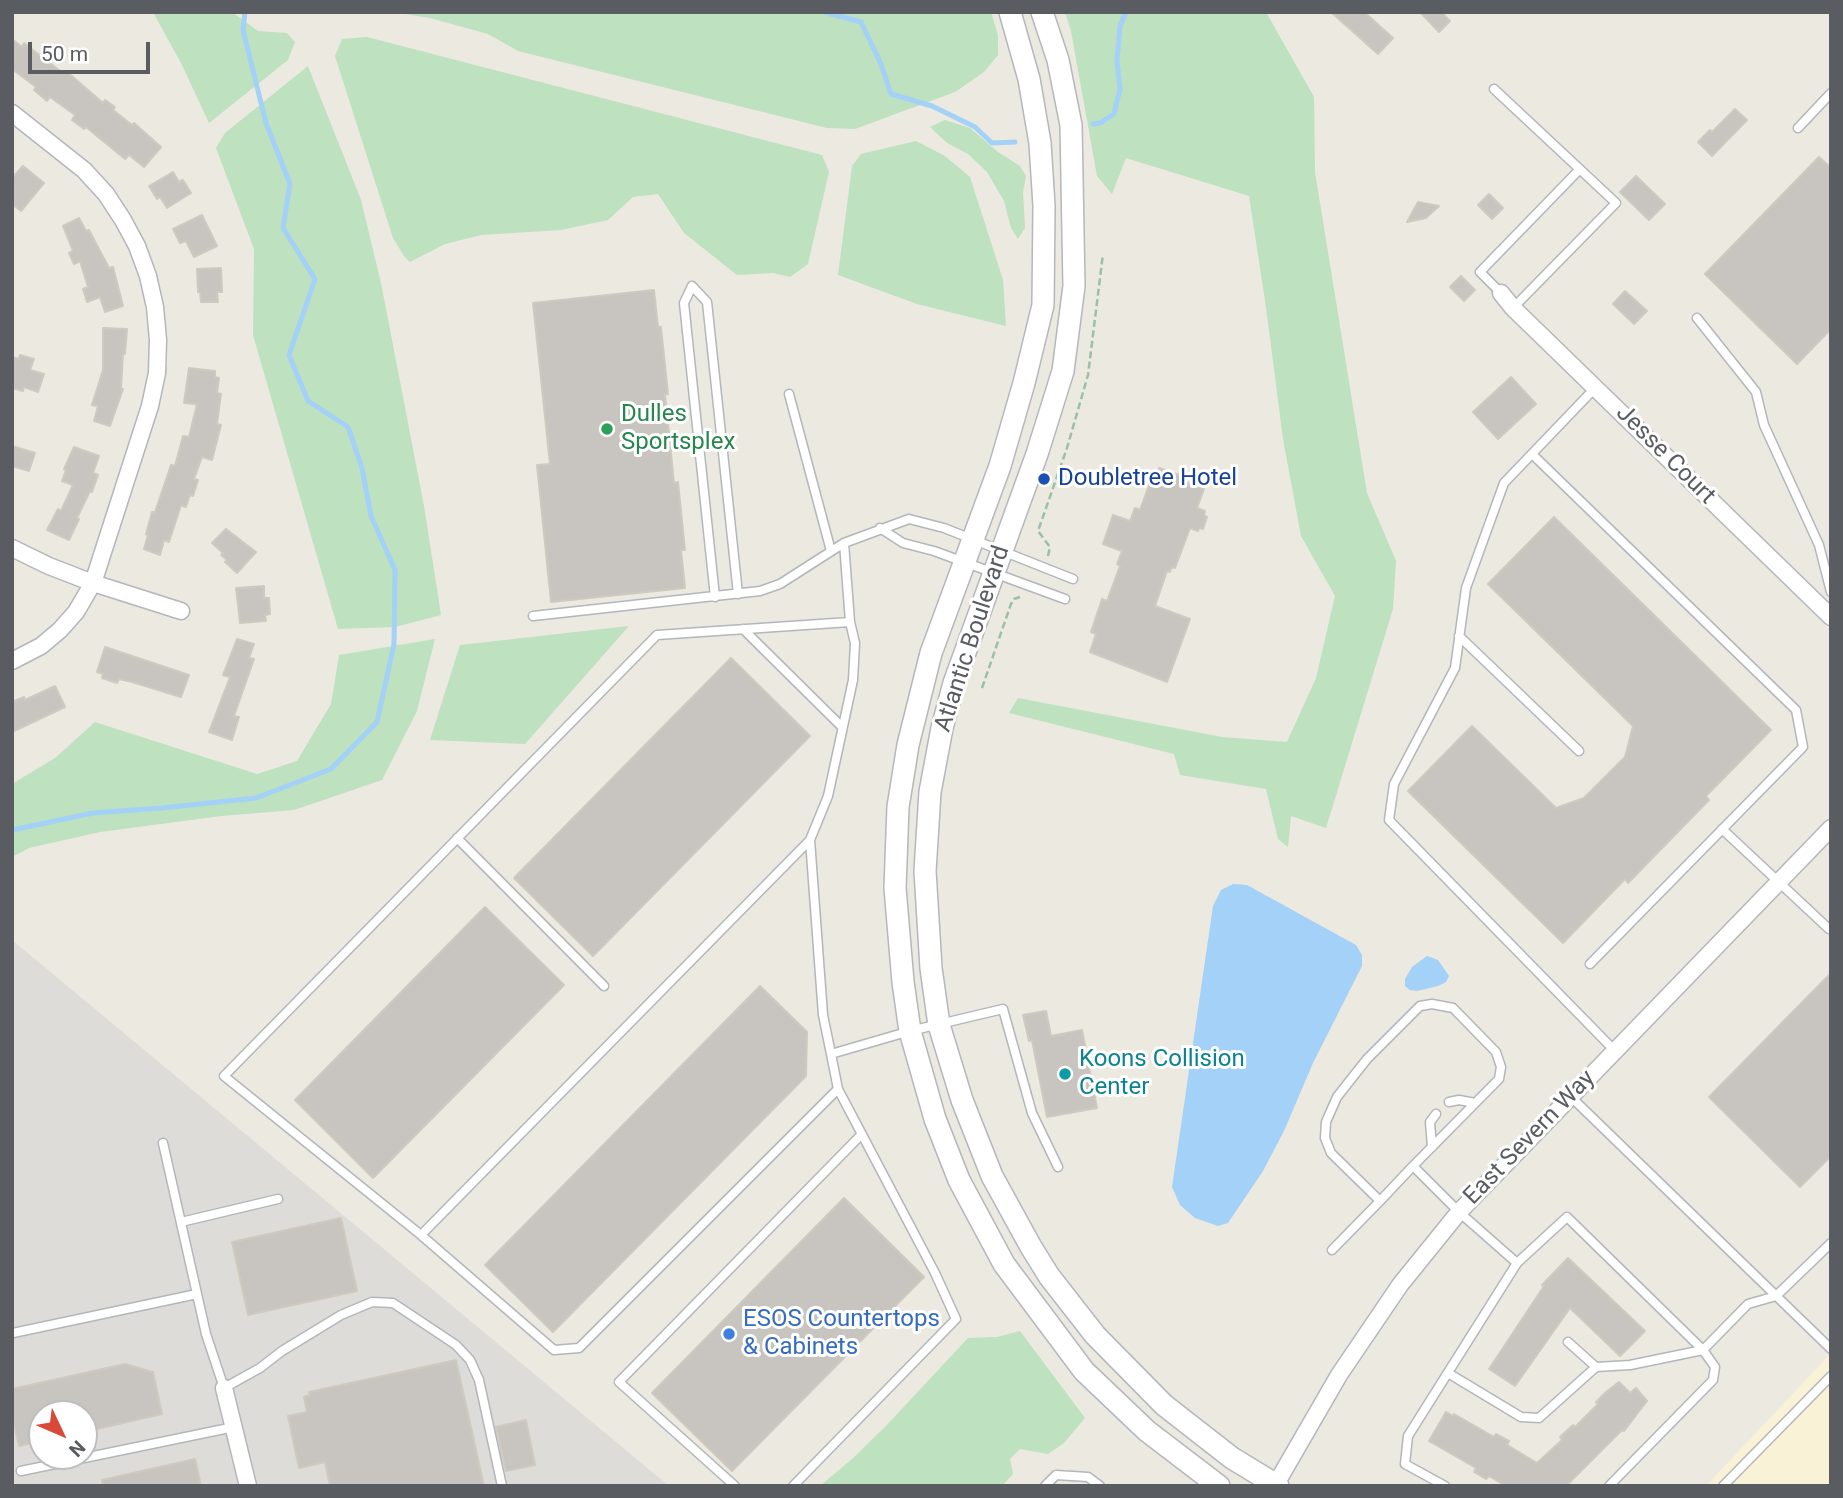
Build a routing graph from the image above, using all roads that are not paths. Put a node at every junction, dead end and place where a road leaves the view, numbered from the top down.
1 (1010, 12) edge
2 (1042, 12) edge
3 (1494, 89) dead end
4 (1831, 93) edge
5 (13, 114) edge
6 (1798, 128) dead end
7 (1580, 169) junction
8 (1501, 293) joint
9 (1513, 309) junction
10 (1698, 318) dead end
11 (1596, 387) junction
12 (789, 394) dead end
13 (1532, 454) junction
14 (880, 528) junction
15 (974, 540) junction
16 (844, 543) junction
17 (12, 548) edge
18 (831, 551) junction
19 (1002, 551) junction
20 (964, 564) junction
21 (993, 573) junction
22 (1073, 579) dead end
23 (93, 583) junction
24 (1831, 593) edge
25 (738, 594) junction
26 (715, 597) junction
27 (1065, 599) dead end
28 (181, 611) dead end
29 (533, 616) dead end
30 (1831, 617) edge
31 (850, 622) junction
32 (743, 629) junction
33 (1460, 636) junction
34 (12, 661) edge
35 (841, 726) junction
36 (1579, 751) dead end
37 (1831, 828) edge
38 (1722, 829) junction
39 (457, 838) junction
40 (810, 840) junction
41 (1779, 883) junction
42 (1829, 929) dead end
43 (1590, 964) dead end
44 (604, 986) dead end
45 (939, 1025) junction
46 (910, 1031) junction
47 (1615, 1051) junction
48 (831, 1054) junction
49 (838, 1089) junction
50 (1570, 1096) junction
51 (1449, 1102) dead end
52 (1475, 1103) junction
53 (1436, 1114) dead end
54 (861, 1135) junction
55 (163, 1143) dead end
56 (1432, 1147) junction
57 (1413, 1166) junction
58 (1058, 1167) dead end
59 (278, 1199) dead end
60 (1380, 1201) junction
61 (1459, 1212) junction
62 (181, 1222) junction
63 (421, 1235) junction
64 (1831, 1244) edge
65 (1332, 1250) dead end
66 (1517, 1263) junction
67 (197, 1294) junction
68 (1776, 1296) junction
69 (13, 1333) edge
70 (1568, 1342) dead end
71 (1831, 1349) edge
72 (1703, 1350) junction
73 (1597, 1367) junction
74 (1448, 1373) junction
75 (1831, 1376) edge
76 (224, 1388) junction
77 (234, 1427) junction
78 (21, 1471) dead end
79 (1276, 1485) edge
80 (248, 1486) edge
81 (502, 1486) edge
82 (734, 1486) edge
83 (793, 1486) edge
84 (1045, 1486) edge
85 (1100, 1486) edge
86 (1219, 1486) edge
87 (1444, 1486) edge
88 (1609, 1486) edge
89 (1723, 1486) edge

1 - 15 main road, Atlantic Boulevard
2 - 19 main road, Atlantic Boulevard
3 - 7 lane
4 - 6 lane
5 - 23 street
7 - 8 lane
7 - 9 lane
8 - 9 street, Jesse Court
9 - 11 street, Jesse Court
10 - 24 lane
11 - 13 lane
11 - 30 street, Jesse Court
12 - 18 lane
13 - 33 lane
13 - 38 lane
14 - 15 lane
14 - 16 lane
14 - 20 lane
15 - 19 lane
15 - 20 main road, Atlantic Boulevard
16 - 18 lane
16 - 31 lane
17 - 23 street
18 - 25 lane
19 - 21 main road, Atlantic Boulevard
19 - 22 lane
20 - 21 lane
20 - 46 main road, Atlantic Boulevard
21 - 27 lane
21 - 45 main road, Atlantic Boulevard
23 - 28 street
23 - 34 street
25 - 26 lane
25 - 26 lane
26 - 29 lane
31 - 32 lane
31 - 35 lane
32 - 35 lane
32 - 39 lane
33 - 36 lane
33 - 47 lane
35 - 40 lane
37 - 41 street, East Severn Way
38 - 41 lane
38 - 43 lane
39 - 44 lane
39 - 63 lane
40 - 48 lane
40 - 63 lane
41 - 42 lane
41 - 47 street, East Severn Way
45 - 46 lane
45 - 58 lane
45 - 79 main road, Atlantic Boulevard
46 - 48 lane
46 - 86 main road, Atlantic Boulevard
47 - 50 street, East Severn Way
48 - 49 lane
49 - 54 lane
49 - 63 lane
50 - 61 street, East Severn Way
50 - 68 lane
51 - 52 lane
52 - 56 lane
52 - 60 lane
53 - 56 lane
54 - 82 lane
54 - 83 lane
55 - 62 lane
56 - 57 lane
57 - 60 lane
57 - 61 lane
59 - 62 lane
60 - 65 lane
61 - 66 lane
61 - 79 street, East Severn Way
62 - 67 lane
64 - 68 lane
66 - 72 lane
66 - 74 lane
67 - 69 lane
67 - 76 lane
68 - 71 lane
68 - 72 lane
70 - 73 lane
72 - 73 lane
72 - 88 lane
73 - 74 lane
74 - 87 lane
75 - 89 lane
76 - 77 street
76 - 81 lane
77 - 78 lane
77 - 80 street
84 - 85 lane

